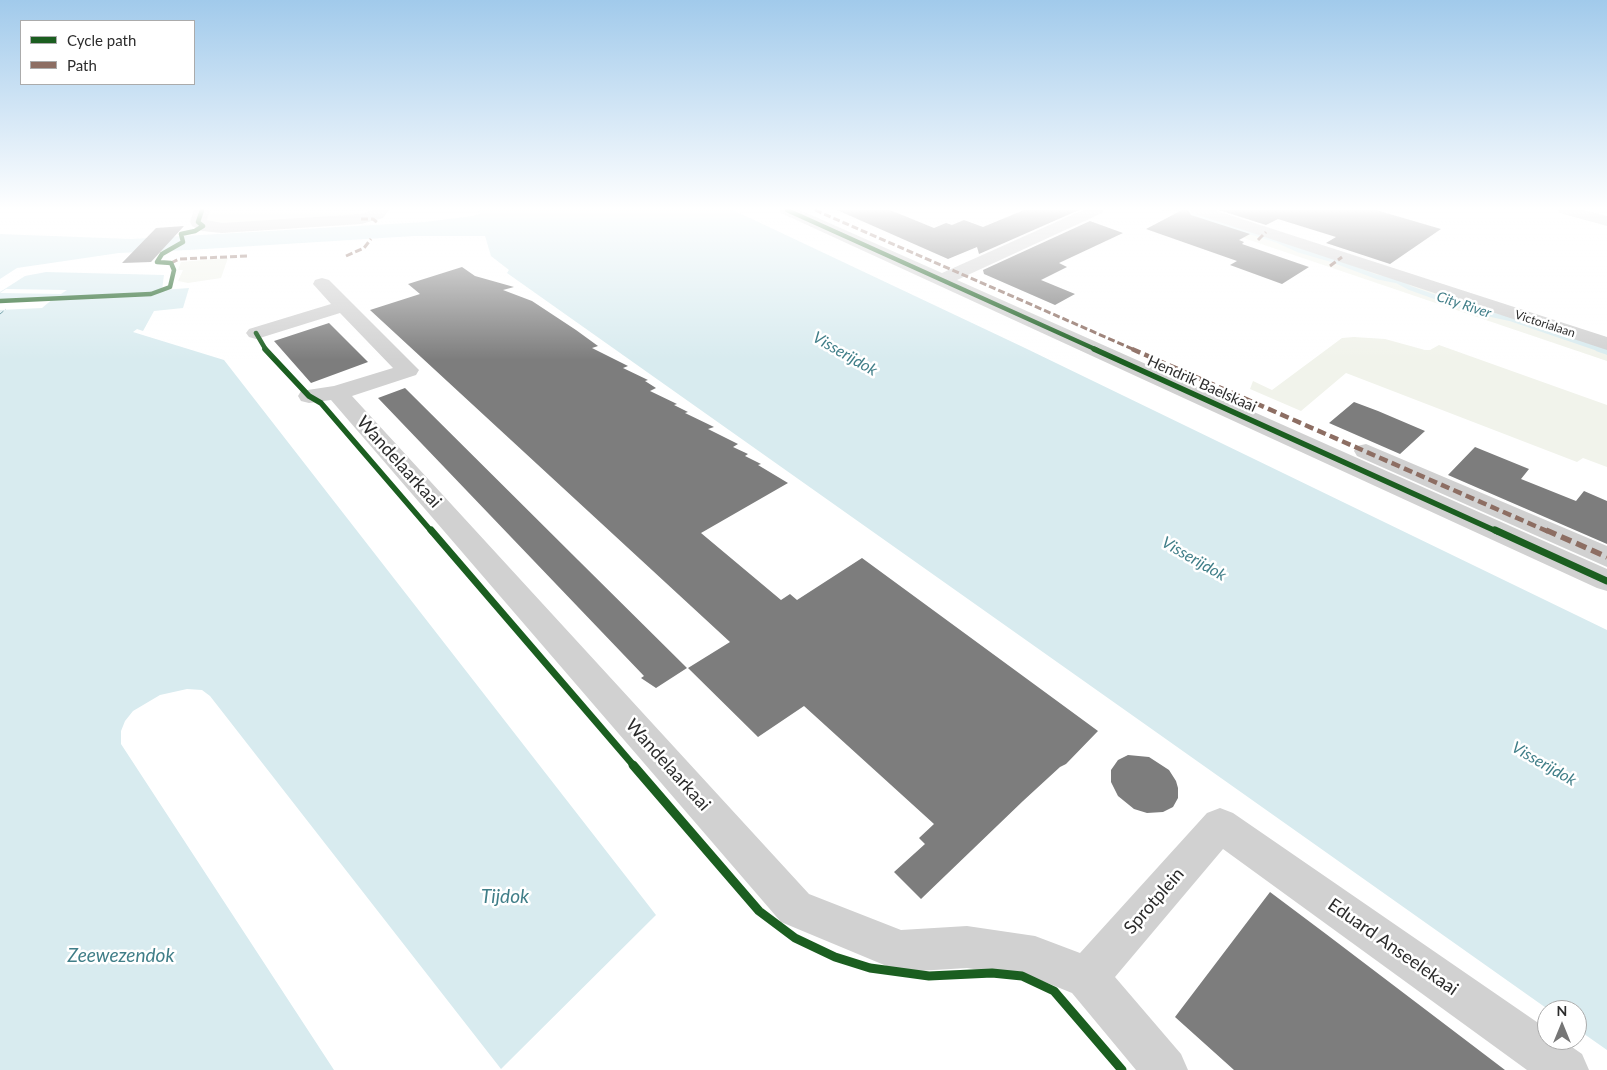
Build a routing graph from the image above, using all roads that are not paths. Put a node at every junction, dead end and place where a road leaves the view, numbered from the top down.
1 (910, 260) edge
2 (917, 260) edge
3 (986, 260) edge
4 (1350, 260) edge
5 (950, 276) junction
6 (322, 284) dead end
7 (344, 306) junction
8 (256, 333) dead end
9 (1607, 344) edge
10 (337, 394) junction
11 (309, 396) dead end
12 (1607, 557) edge
13 (1607, 581) edge
14 (1220, 825) joint
15 (1087, 978) junction
16 (1165, 1070) edge
17 (1566, 1070) edge

1 - 5 street, Hendrik Baelskaai
2 - 5 street, Hendrik Baelskaai
3 - 5 street
4 - 9 street, Victorialaan
5 - 12 street, Hendrik Baelskaai
5 - 13 street, Hendrik Baelskaai
6 - 7 street
7 - 8 street
7 - 10 street
10 - 11 street
10 - 15 street, Wandelaarkaai
14 - 15 street, Sprotplein
14 - 17 street, Eduard Anseelekaai
15 - 16 street

